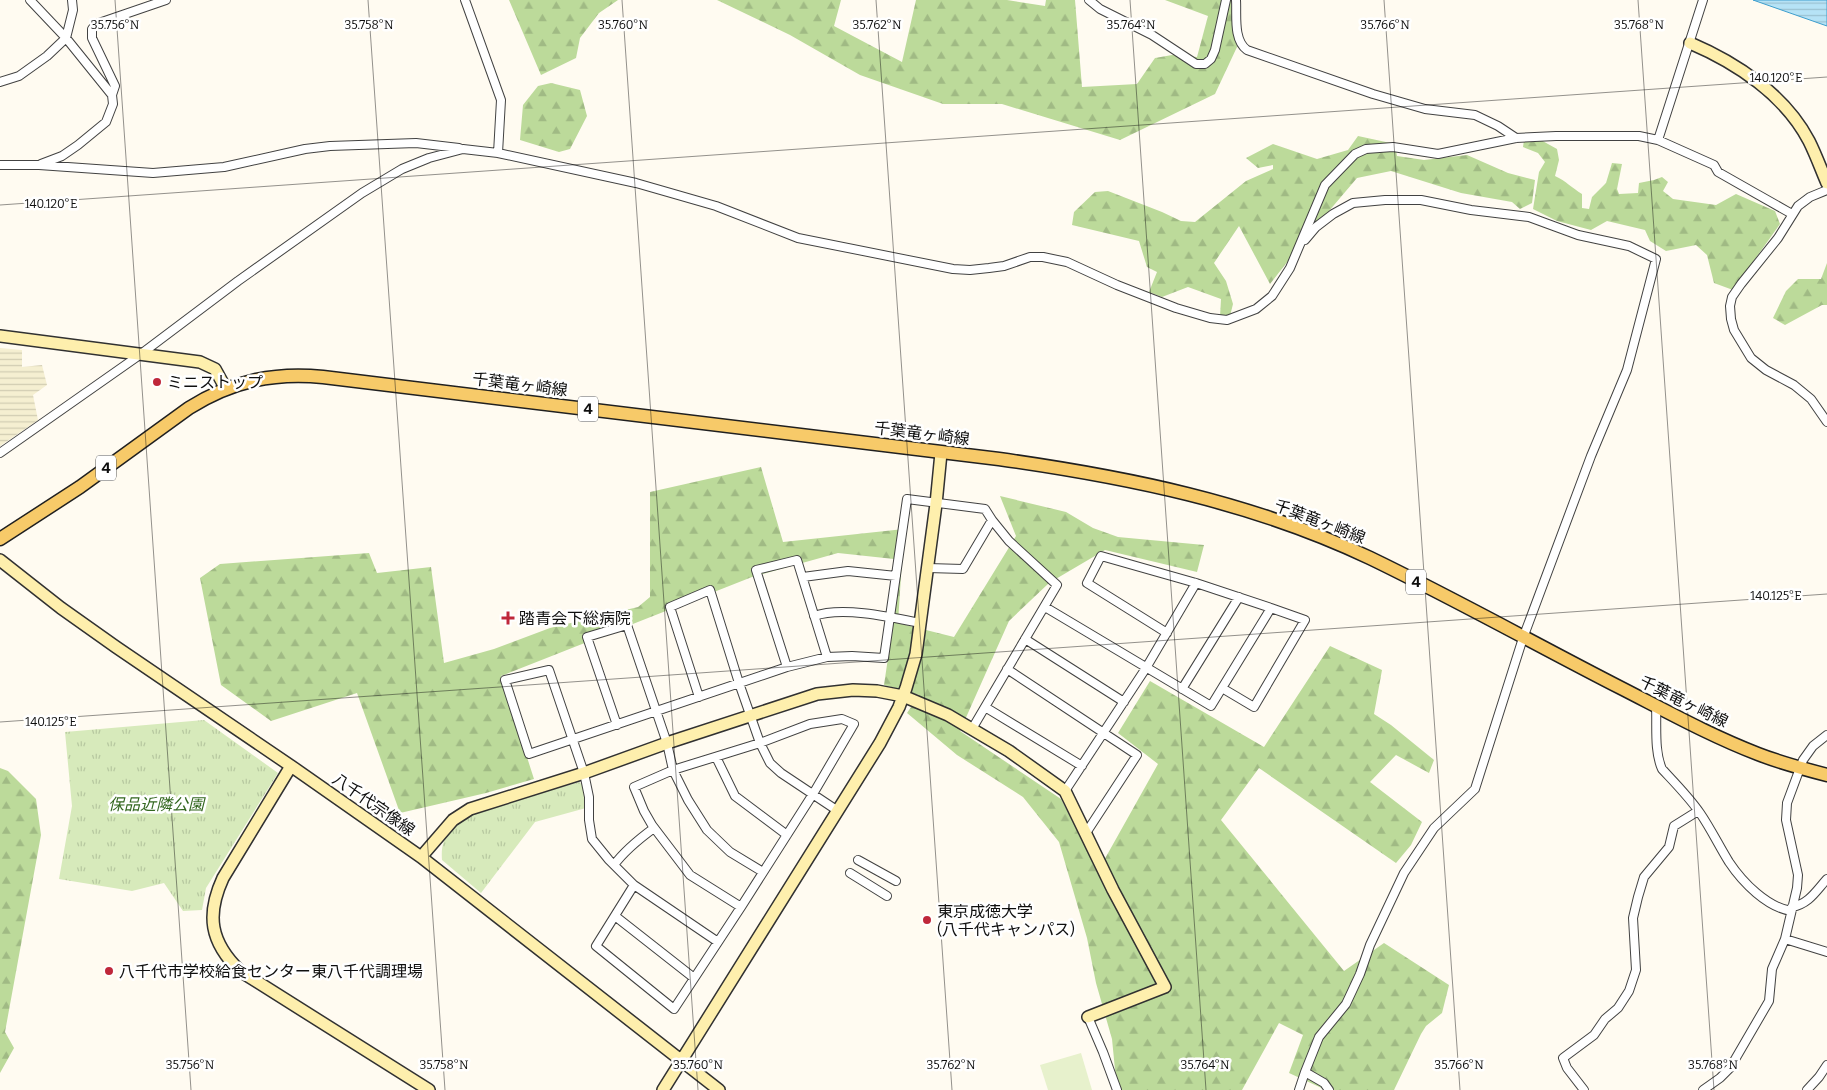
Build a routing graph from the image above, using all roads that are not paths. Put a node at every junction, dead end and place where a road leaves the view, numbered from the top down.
1 (30, 0) edge
2 (72, 0) edge
3 (166, 0) edge
4 (465, 0) edge
5 (1089, 0) edge
6 (1226, 0) edge
7 (1236, 0) edge
8 (1703, 0) edge
9 (66, 38) junction
10 (1690, 43) junction
11 (0, 82) edge
12 (112, 95) junction
13 (1516, 138) junction
14 (1658, 140) junction
15 (463, 149) junction
16 (498, 152) junction
17 (0, 165) edge
18 (39, 165) junction
19 (1827, 184) edge
20 (1827, 190) edge
21 (1792, 214) junction
22 (1299, 247) junction
23 (0, 336) edge
24 (141, 354) junction
25 (226, 389) junction
26 (1827, 422) edge
27 (0, 453) edge
28 (941, 453) junction
29 (936, 504) junction
30 (992, 520) junction
31 (0, 539) edge
32 (0, 560) edge
33 (928, 568) junction
34 (896, 576) junction
35 (803, 578) junction
36 (1196, 582) junction
37 (1239, 597) junction
38 (1045, 607) junction
39 (1271, 608) junction
40 (814, 616) junction
41 (890, 617) junction
42 (920, 623) junction
43 (1167, 633) junction
44 (1523, 638) junction
45 (1025, 639) junction
46 (827, 657) junction
47 (787, 667) junction
48 (1146, 668) junction
49 (1007, 669) junction
50 (739, 683) junction
51 (1222, 688) junction
52 (1182, 689) junction
53 (903, 696) junction
54 (699, 697) junction
55 (1124, 702) junction
56 (1656, 706) junction
57 (985, 707) junction
58 (656, 712) junction
59 (751, 717) junction
60 (617, 725) junction
61 (972, 729) junction
62 (1103, 734) junction
63 (1827, 735) edge
64 (572, 740) junction
65 (666, 743) junction
66 (760, 743) junction
67 (716, 757) junction
68 (292, 766) junction
69 (1082, 766) junction
70 (1799, 768) junction
71 (674, 770) junction
72 (584, 773) junction
73 (1827, 775) edge
74 (1065, 791) junction
75 (813, 794) junction
76 (838, 811) junction
77 (1698, 811) junction
78 (654, 828) junction
79 (1086, 834) junction
80 (787, 835) junction
81 (421, 857) junction
82 (858, 860) dead end
83 (614, 865) junction
84 (764, 872) junction
85 (850, 873) dead end
86 (1827, 879) edge
87 (896, 881) dead end
88 (634, 885) junction
89 (887, 896) dead end
90 (741, 907) junction
91 (1792, 909) junction
92 (615, 916) junction
93 (1785, 939) junction
94 (718, 942) junction
95 (1827, 952) edge
96 (694, 978) junction
97 (1088, 1017) joint
98 (681, 1061) junction
99 (1827, 1065) edge
100 (1305, 1072) junction
101 (429, 1090) edge
102 (663, 1090) edge
103 (719, 1090) edge
104 (1117, 1090) edge
105 (1299, 1090) edge
106 (1329, 1090) edge
107 (1584, 1090) edge
108 (1703, 1090) edge
109 (1806, 1090) edge

1 - 9 street
2 - 9 street
3 - 12 street
4 - 16 street
5 - 6 street
7 - 13 street
8 - 10 street
9 - 11 street
9 - 12 street
10 - 14 street
10 - 19 street
12 - 18 street
13 - 14 street
13 - 22 street
14 - 21 street
15 - 16 street
15 - 18 street
15 - 24 street
16 - 22 street
17 - 18 street
20 - 21 street
21 - 26 street
22 - 44 street
23 - 24 street
24 - 25 street
24 - 27 street
25 - 28 main road, 千葉竜ヶ崎線 / 4
25 - 31 main road, 千葉竜ヶ崎線 / 4
28 - 29 street
28 - 44 main road, 千葉竜ヶ崎線 / 4
29 - 30 street
29 - 33 street
29 - 34 street
30 - 33 street
30 - 38 street
32 - 68 street, 八千代宗像線
33 - 42 street
34 - 35 street
34 - 41 street
35 - 40 street
35 - 47 street
36 - 37 street
36 - 43 street
36 - 43 street
37 - 39 street
37 - 52 street
38 - 45 street
38 - 48 street
39 - 51 street
39 - 51 street
40 - 41 street
40 - 46 street
41 - 42 street
41 - 46 street
42 - 53 street
43 - 48 street
44 - 56 main road, 千葉竜ヶ崎線 / 4
44 - 100 street
45 - 49 street
45 - 55 street
46 - 47 street
47 - 50 street
48 - 52 street
48 - 55 street
49 - 57 street
49 - 62 street
50 - 54 street
50 - 54 street
50 - 59 street
51 - 52 street
53 - 59 street
53 - 61 street
53 - 76 street
54 - 58 street
55 - 62 street
56 - 70 main road, 千葉竜ヶ崎線 / 4
56 - 77 street
57 - 61 street
57 - 69 street
58 - 60 street
58 - 60 street
58 - 65 street
59 - 65 street
59 - 66 street
60 - 64 street
61 - 74 street
62 - 69 street
62 - 79 street
63 - 70 street
64 - 64 street
64 - 72 street
65 - 71 street
65 - 72 street
66 - 67 street
66 - 75 street
66 - 75 street
67 - 71 street
67 - 80 street
68 - 81 street, 八千代宗像線
68 - 101 street
69 - 74 street
70 - 73 main road, 千葉竜ヶ崎線 / 4
70 - 91 street
71 - 78 street
71 - 84 street
72 - 81 street
72 - 83 street
74 - 79 street
75 - 76 street
75 - 80 street
76 - 98 street
77 - 91 street
77 - 107 street
78 - 83 street
78 - 90 street
79 - 97 street
80 - 84 street
81 - 98 street, 八千代宗像線
82 - 87 street
83 - 88 street
84 - 90 street
85 - 89 street
86 - 91 street
88 - 92 street
88 - 94 street
90 - 94 street
91 - 93 street
92 - 96 street
92 - 96 street
93 - 95 street
93 - 108 street
94 - 96 street
97 - 104 street
98 - 102 street
98 - 103 street, 八千代宗像線
99 - 109 street
100 - 105 street
100 - 106 street

